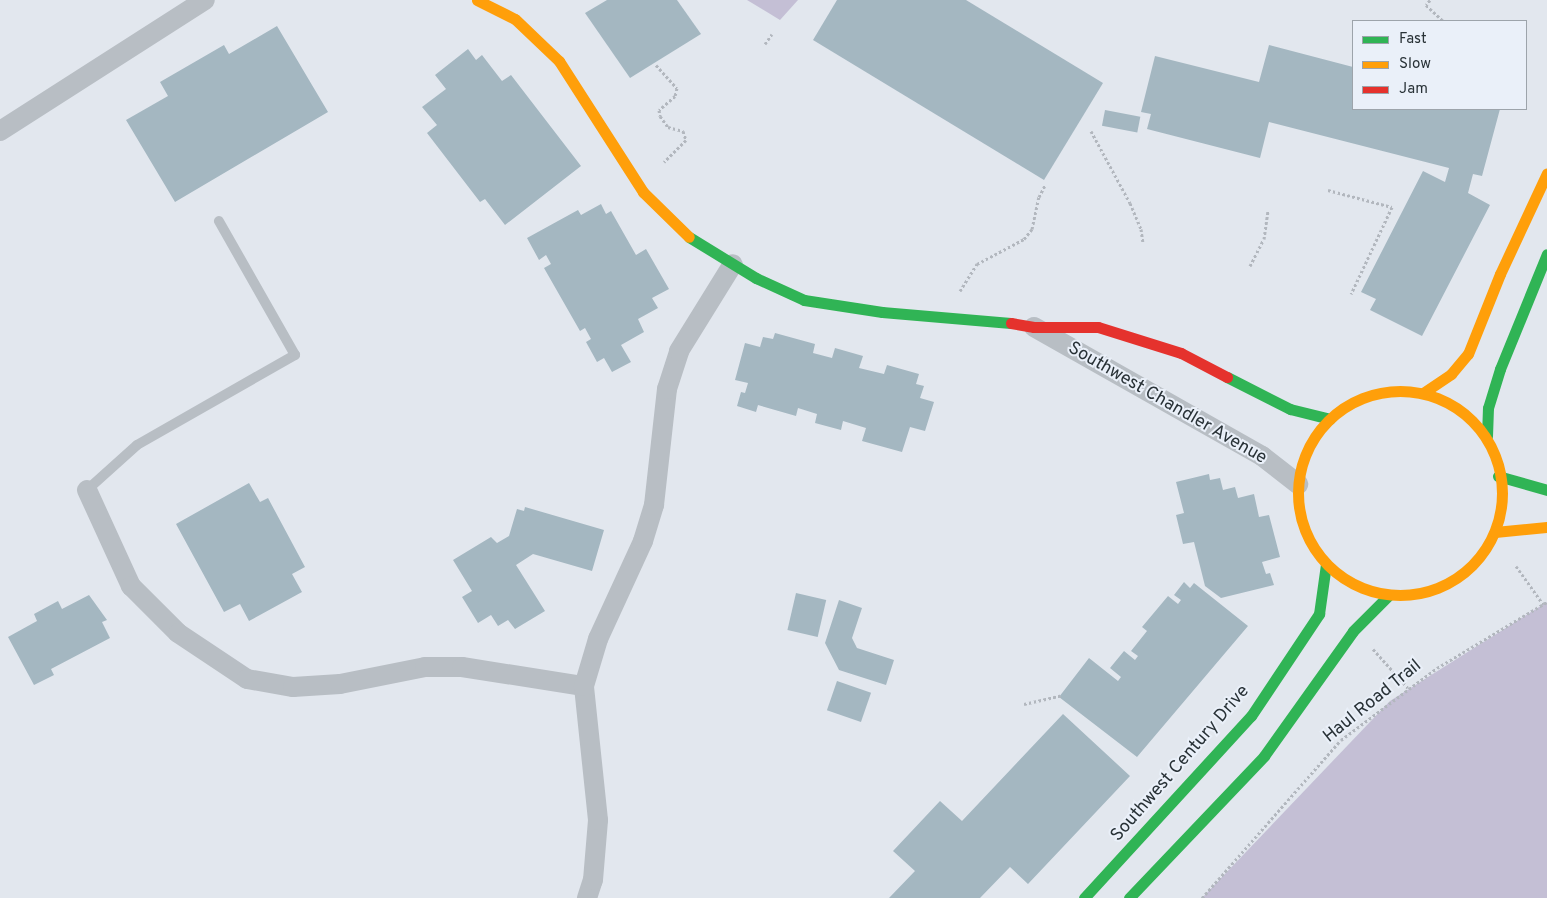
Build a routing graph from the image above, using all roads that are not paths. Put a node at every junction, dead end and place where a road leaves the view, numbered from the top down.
1 (205, 0) edge
2 (477, 0) edge
3 (0, 132) edge
4 (1547, 173) edge
5 (219, 221) dead end
6 (1547, 254) edge
7 (733, 264) junction
8 (1034, 328) junction
9 (1423, 393) junction
10 (1330, 419) junction
11 (1487, 436) junction
12 (1498, 476) junction
13 (1298, 484) junction
14 (87, 490) joint
15 (1547, 490) edge
16 (1547, 527) edge
17 (1496, 532) junction
18 (1326, 564) junction
19 (1389, 595) junction
20 (584, 686) junction
21 (588, 898) edge
22 (1084, 898) edge
23 (1128, 898) edge

1 - 3 street
2 - 7 main road, Southwest Chandler Avenue
4 - 9 main road
5 - 14 lane
6 - 11 main road
7 - 8 main road, Southwest Chandler Avenue
7 - 20 street
8 - 10 main road, Southwest Chandler Avenue
8 - 13 street, Southwest Chandler Avenue
9 - 10 main road
9 - 11 main road
10 - 13 main road
11 - 12 main road
12 - 15 main road
12 - 17 main road
13 - 18 main road
14 - 20 street
16 - 17 main road
17 - 19 main road
18 - 19 main road
18 - 22 main road, Southwest Century Drive
19 - 23 main road
20 - 21 street

